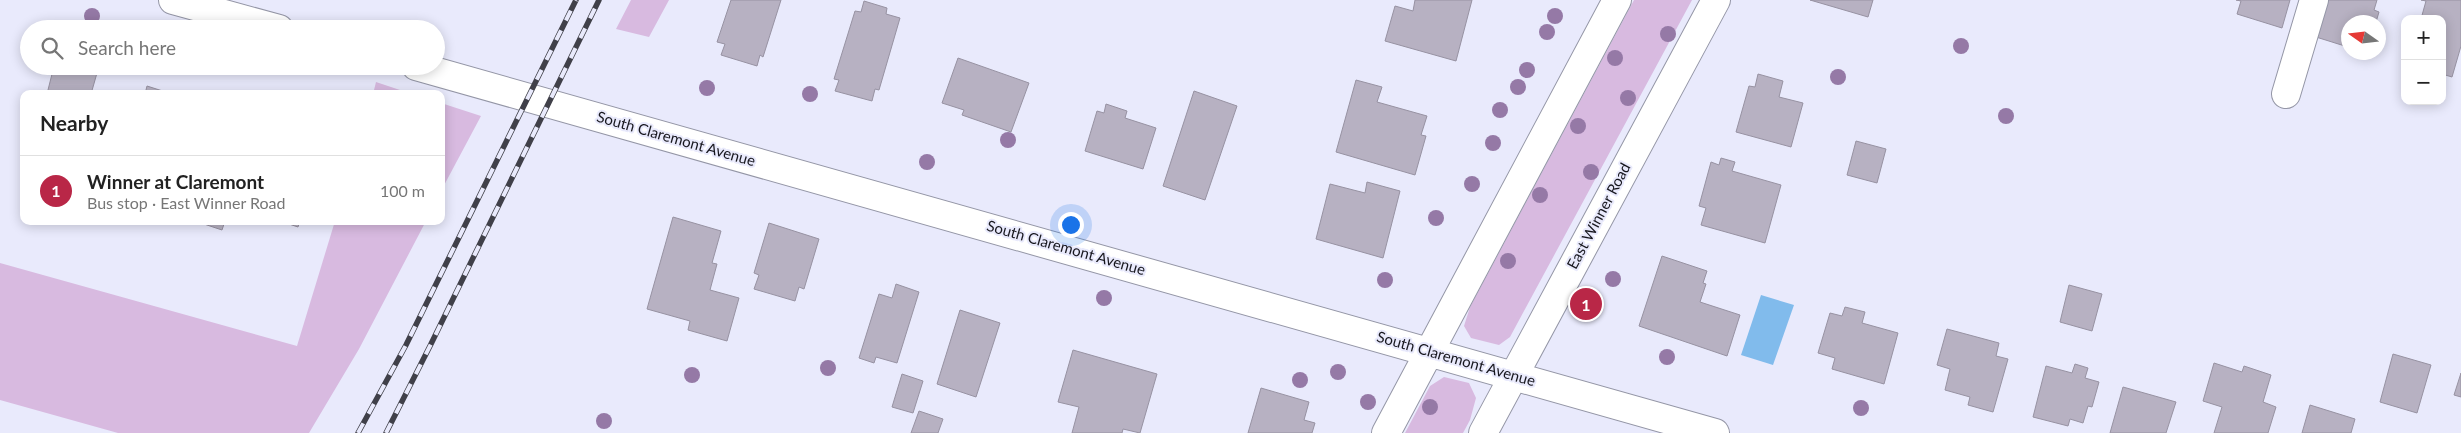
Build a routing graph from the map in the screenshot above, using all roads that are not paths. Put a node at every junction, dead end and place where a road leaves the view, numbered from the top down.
1 (173, 0) edge
2 (1617, 0) edge
3 (1716, 0) edge
4 (2314, 0) edge
5 (246, 20) edge
6 (445, 74) edge
7 (2286, 94) dead end
8 (1429, 350) junction
9 (1514, 375) junction
10 (1386, 433) edge
11 (1483, 433) edge
12 (1715, 433) edge

1 - 5 street
2 - 8 street
3 - 9 street, East Winner Road
4 - 7 street
6 - 8 street, South Claremont Avenue
8 - 9 street, South Claremont Avenue
8 - 10 street
9 - 11 street, East Winner Road
9 - 12 street, South Claremont Avenue

